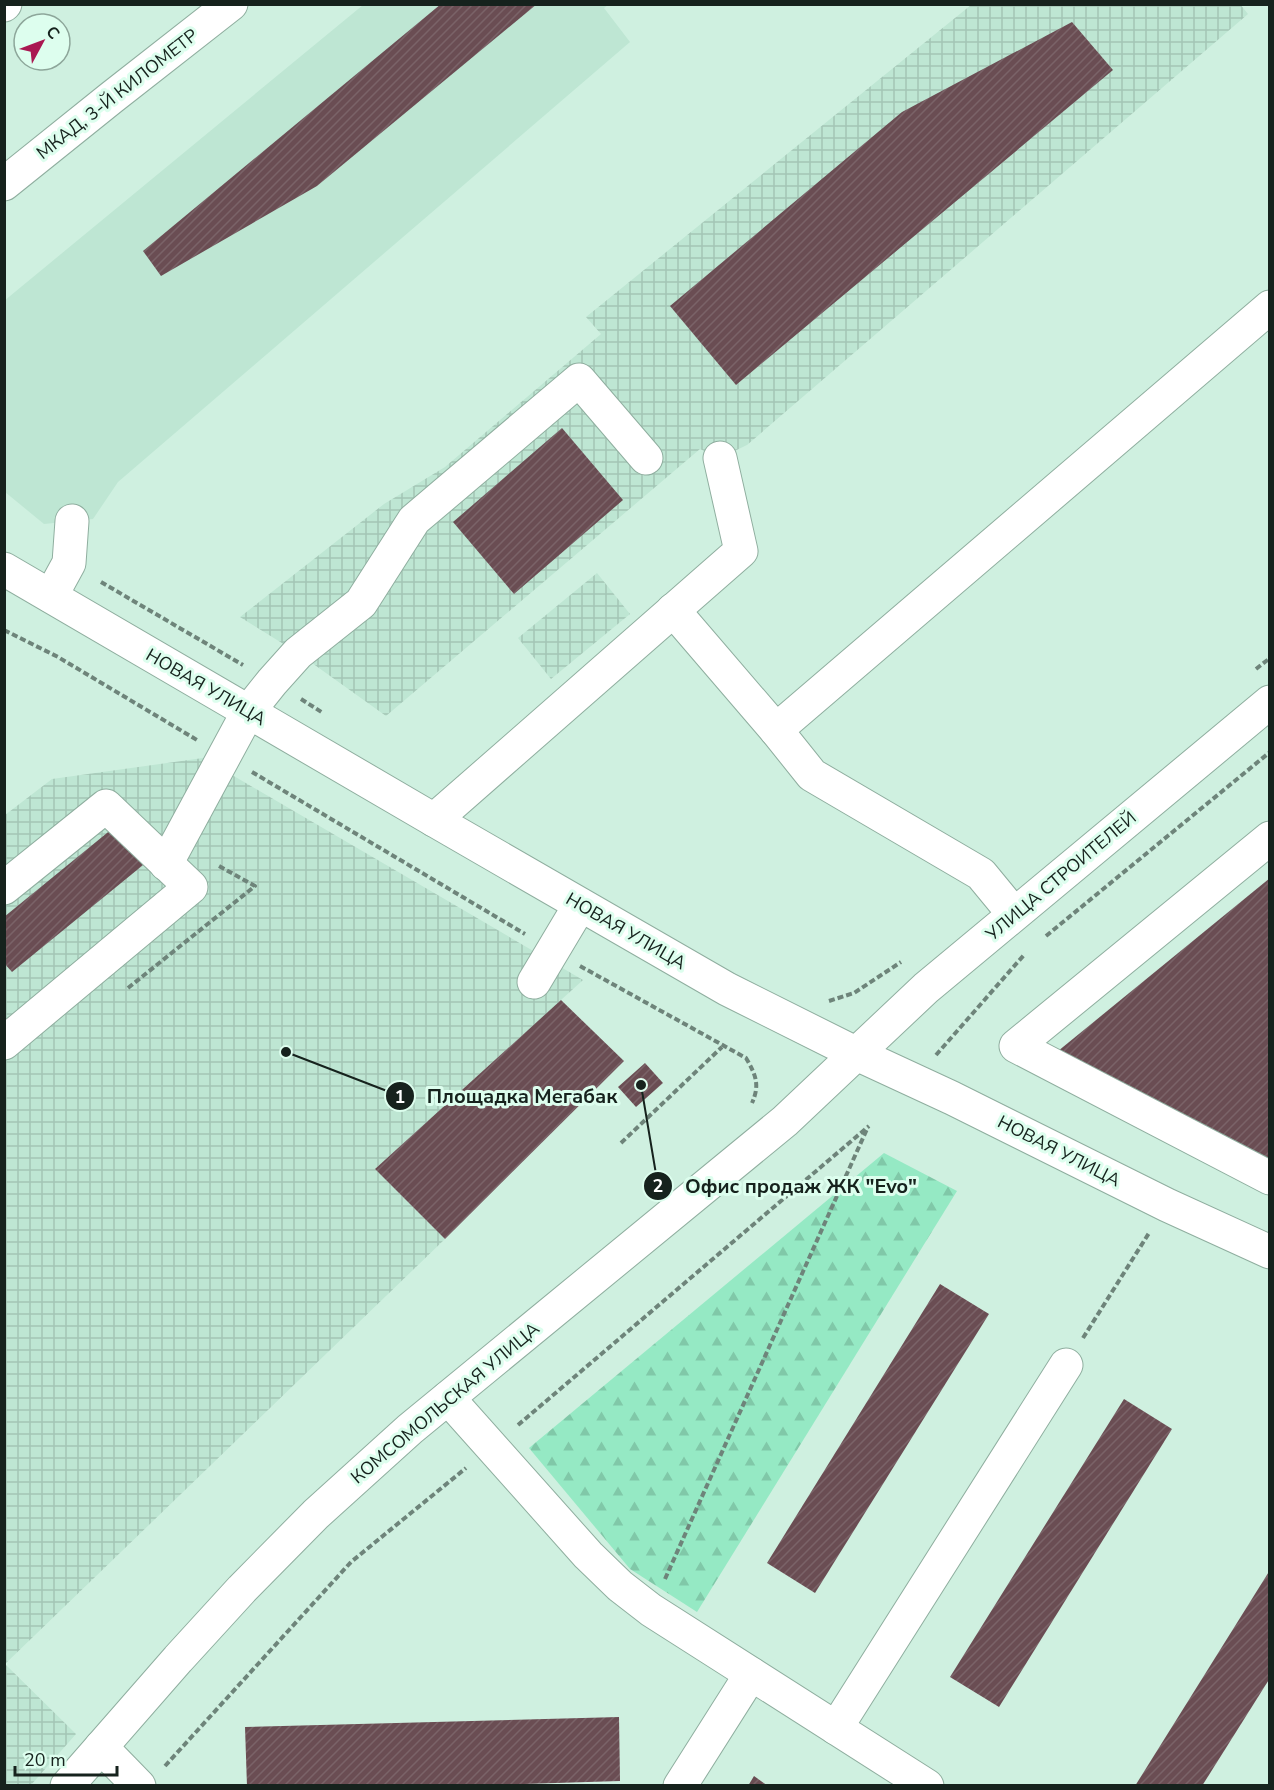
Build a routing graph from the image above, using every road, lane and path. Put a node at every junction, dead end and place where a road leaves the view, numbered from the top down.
1 (231, 4) edge
2 (45, 151) junction
3 (4, 184) edge
4 (4, 192) edge
5 (1269, 307) edge
6 (646, 458) dead end
7 (720, 459) dead end
8 (72, 521) dead end
9 (4, 569) edge
10 (51, 596) junction
11 (673, 610) junction
12 (4, 630) edge
13 (1269, 702) edge
14 (248, 712) junction
15 (776, 730) junction
16 (1269, 752) edge
17 (224, 756) junction
18 (434, 820) junction
19 (1269, 838) edge
20 (214, 863) dead end
21 (166, 864) junction
22 (4, 888) edge
23 (580, 905) junction
24 (1014, 914) junction
25 (1041, 940) dead end
26 (1031, 948) dead end
27 (553, 950) junction
28 (534, 982) dead end
29 (872, 983) dead end
30 (128, 988) dead end
31 (819, 998) dead end
32 (4, 1043) edge
33 (722, 1047) junction
34 (857, 1054) junction
35 (936, 1055) dead end
36 (749, 1110) dead end
37 (621, 1143) dead end
38 (1256, 1168) edge
39 (1269, 1252) edge
40 (1132, 1258) dead end
41 (1086, 1332) dead end
42 (1066, 1365) dead end
43 (458, 1379) junction
44 (492, 1447) junction
45 (651, 1610) junction
46 (751, 1674) junction
47 (836, 1728) junction
48 (101, 1747) junction
49 (151, 1777) edge
50 (68, 1785) edge
51 (680, 1785) edge
52 (927, 1785) edge

1 - 2 main road, МКАД, 3-Й КИЛОМЕТР
2 - 3 main road, МКАД, 3-Й КИЛОМЕТР
2 - 4 main road
5 - 15 main road
6 - 14 main road
7 - 11 main road
8 - 10 main road
9 - 10 main road, НОВАЯ УЛИЦА
10 - 14 main road, НОВАЯ УЛИЦА
11 - 15 main road
11 - 18 main road
12 - 17 path
13 - 24 main road, УЛИЦА СТРОИТЕЛЕЙ
14 - 17 main road
14 - 18 main road, НОВАЯ УЛИЦА
15 - 24 main road
16 - 25 path
17 - 21 main road
17 - 27 path
18 - 23 main road, НОВАЯ УЛИЦА
19 - 38 main road
20 - 30 path
21 - 22 main road
21 - 32 main road
23 - 27 main road
23 - 34 main road, НОВАЯ УЛИЦА
24 - 34 main road, УЛИЦА СТРОИТЕЛЕЙ
26 - 35 path
27 - 28 main road
27 - 33 path
29 - 31 path
33 - 36 path
33 - 37 path
34 - 39 main road, НОВАЯ УЛИЦА
34 - 43 main road, КОМСОМОЛЬСКАЯ УЛИЦА
40 - 41 path
42 - 47 main road
43 - 44 main road
43 - 48 main road, КОМСОМОЛЬСКАЯ УЛИЦА
44 - 45 main road
44 - 45 path
44 - 49 path
45 - 46 main road
46 - 47 main road
46 - 51 main road
47 - 52 main road
48 - 49 main road
48 - 50 main road, КОМСОМОЛЬСКАЯ УЛИЦА

